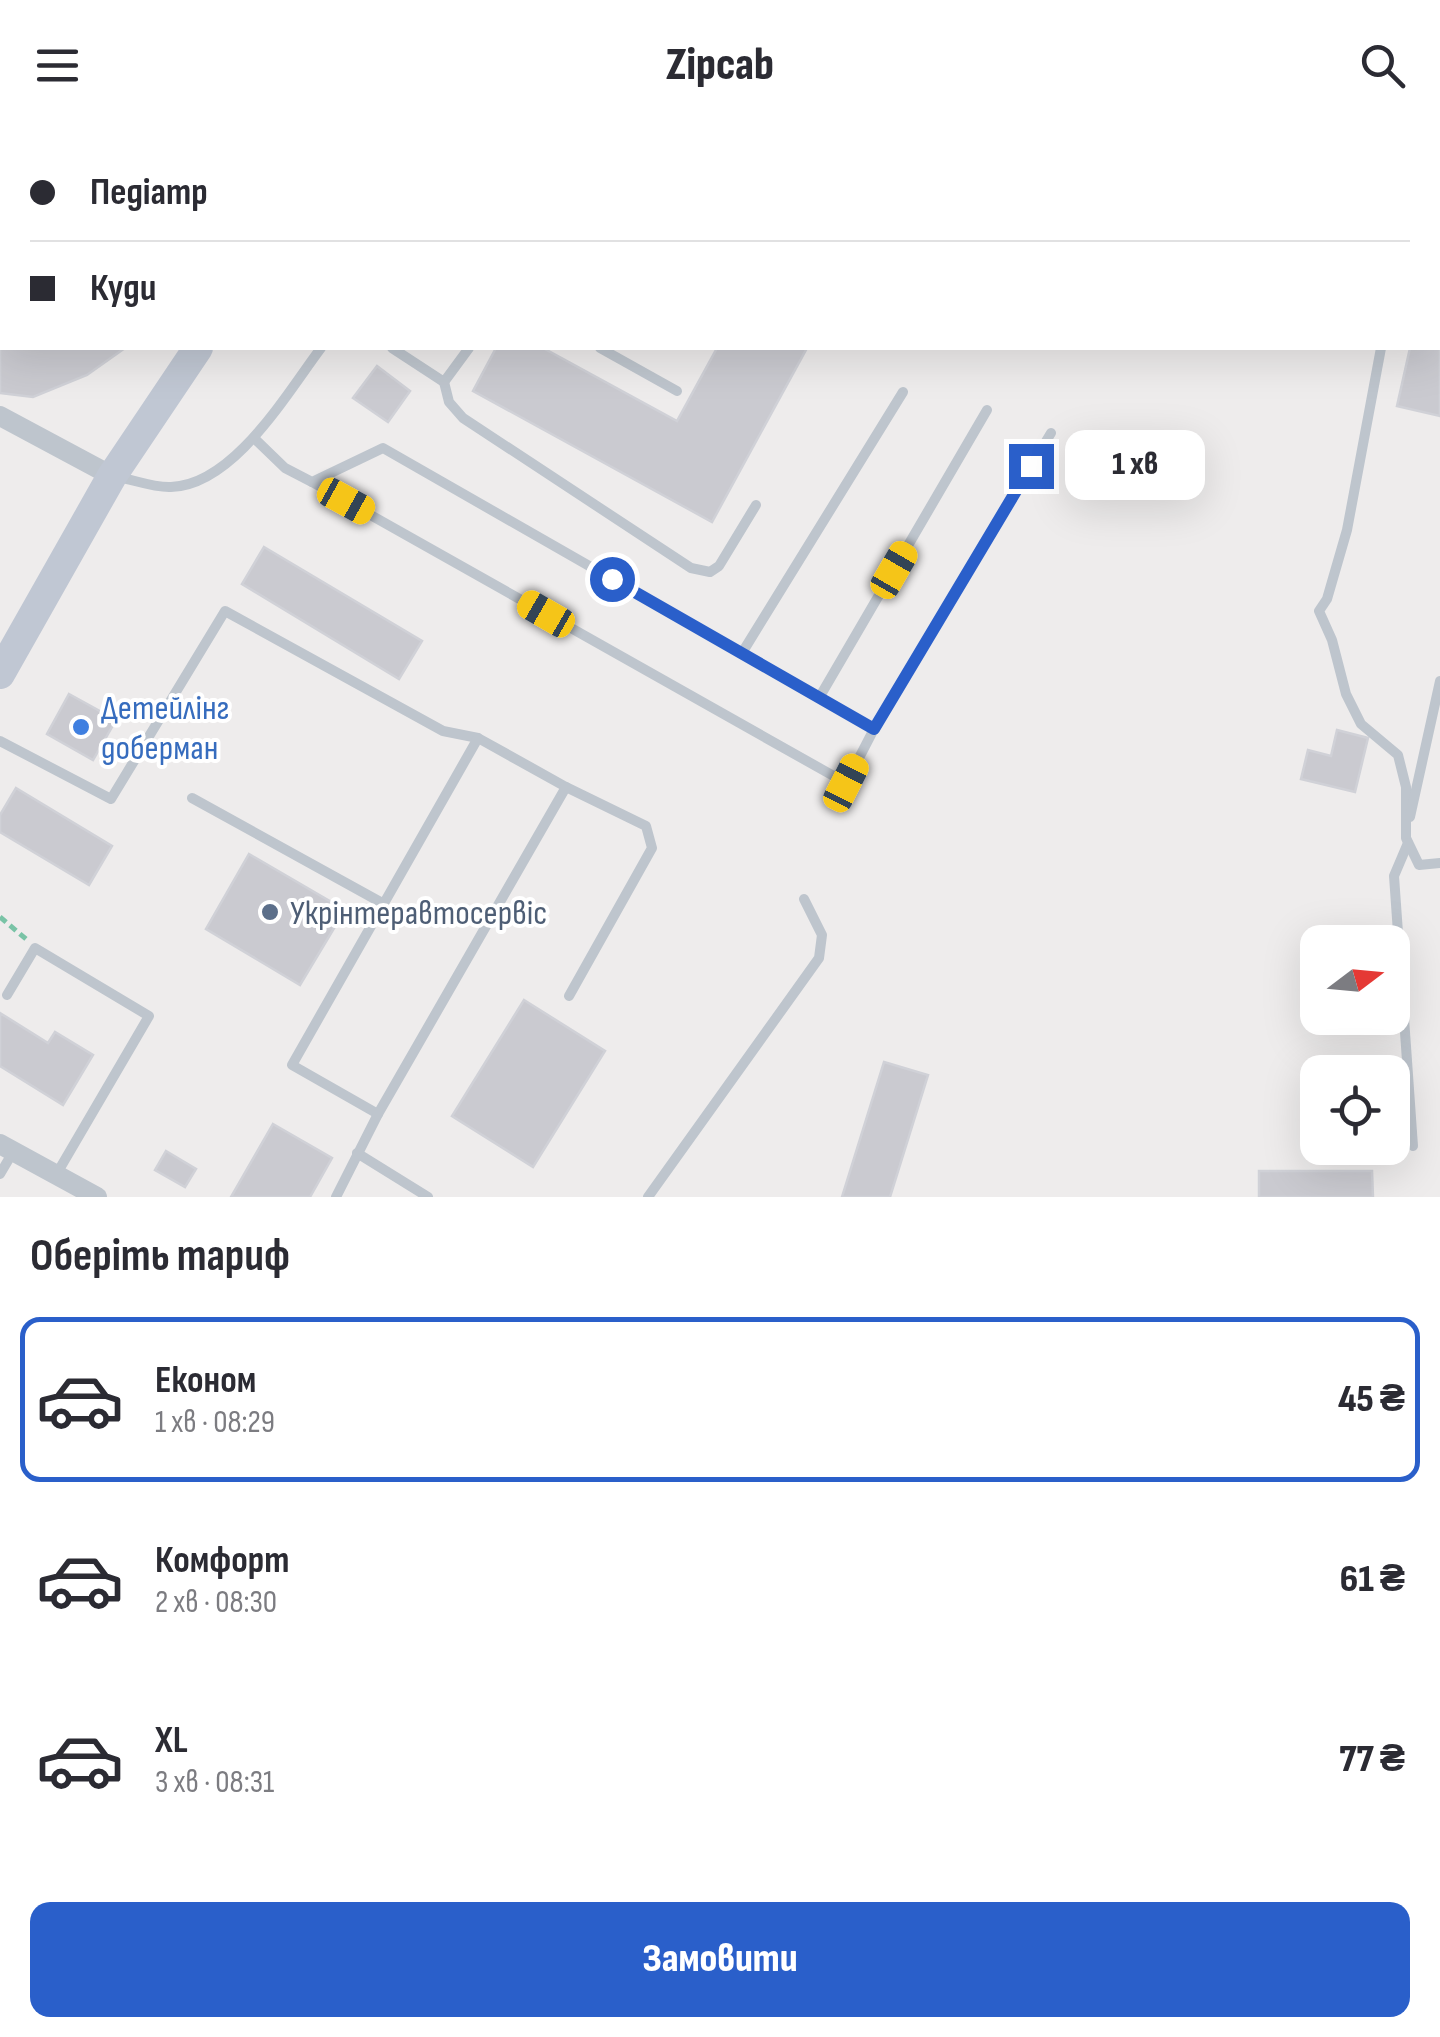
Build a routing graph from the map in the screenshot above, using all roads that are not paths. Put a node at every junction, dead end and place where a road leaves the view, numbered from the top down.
1 (197, 350) edge
2 (320, 350) edge
3 (395, 350) edge
4 (468, 350) edge
5 (604, 350) edge
6 (1381, 350) edge
7 (444, 382) junction
8 (677, 392) dead end
9 (903, 392) dead end
10 (986, 410) dead end
11 (0, 416) edge
12 (1051, 433) dead end
13 (254, 438) junction
14 (112, 476) junction
15 (312, 482) junction
16 (756, 505) dead end
17 (742, 653) junction
18 (0, 674) edge
19 (1440, 682) edge
20 (819, 698) junction
21 (874, 729) junction
22 (478, 738) junction
23 (0, 741) edge
24 (566, 787) junction
25 (192, 798) dead end
26 (1407, 840) junction
27 (1440, 863) edge
28 (804, 900) dead end
29 (384, 904) junction
30 (8, 994) dead end
31 (569, 996) dead end
32 (378, 1114) junction
33 (1413, 1146) dead end
34 (7, 1148) edge
35 (357, 1153) junction
36 (0, 1174) edge
37 (56, 1174) junction
38 (97, 1197) edge
39 (336, 1197) edge
40 (428, 1197) edge
41 (648, 1197) edge

1 - 14 main road
2 - 13 lane
3 - 7 lane
4 - 7 lane
5 - 8 lane
6 - 26 lane
7 - 16 lane
9 - 17 lane
10 - 20 lane
11 - 14 street
12 - 21 lane
13 - 14 lane
13 - 15 lane
14 - 18 main road
15 - 17 lane
15 - 21 lane
17 - 20 lane
19 - 26 lane
20 - 21 lane
22 - 23 lane
22 - 24 lane
22 - 29 lane
24 - 31 lane
24 - 32 lane
25 - 29 lane
26 - 27 lane
26 - 33 lane
28 - 41 lane
29 - 32 lane
30 - 37 lane
32 - 35 lane
34 - 36 lane
34 - 37 street
35 - 39 lane
35 - 40 lane
37 - 38 street

